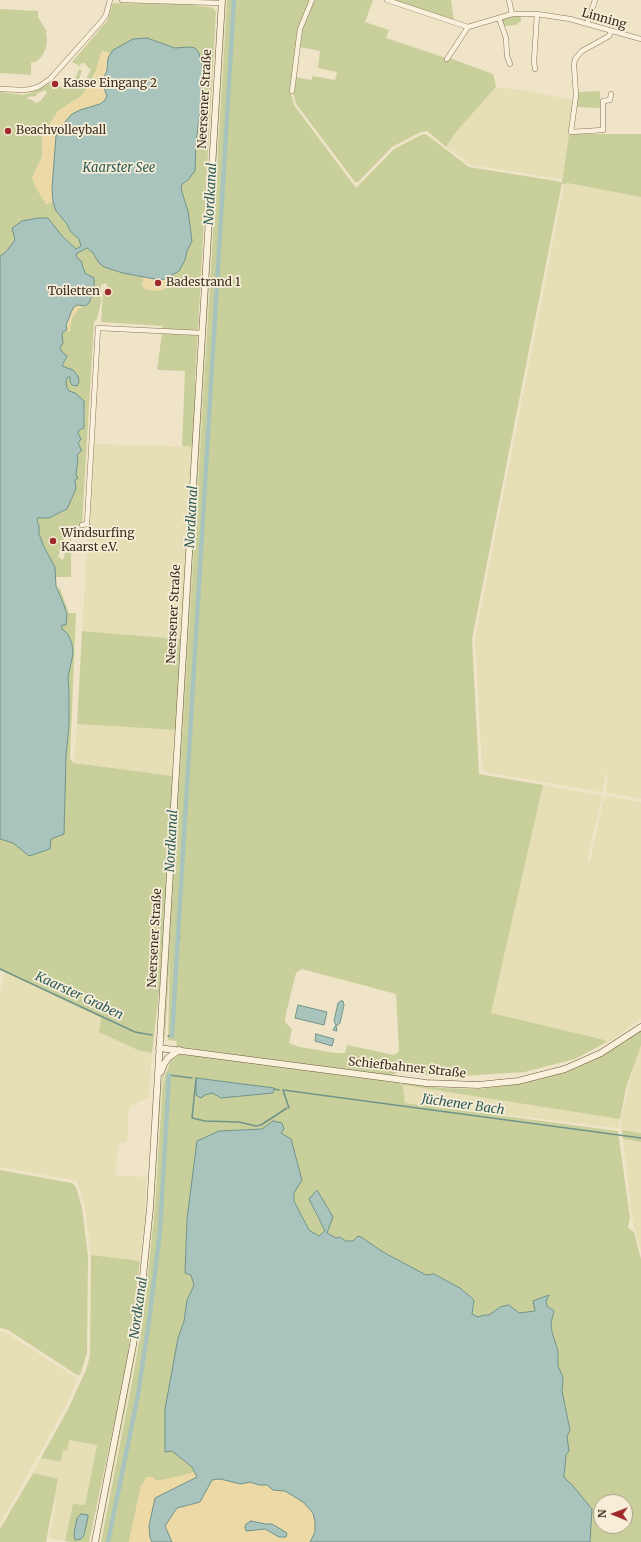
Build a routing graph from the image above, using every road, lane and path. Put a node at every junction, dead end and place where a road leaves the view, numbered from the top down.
1 (110, 0) edge
2 (122, 0) edge
3 (312, 0) edge
4 (387, 0) edge
5 (509, 0) edge
6 (595, 0) edge
7 (222, 2) edge
8 (512, 14) junction
9 (537, 14) junction
10 (499, 18) junction
11 (587, 24) junction
12 (468, 27) junction
13 (611, 32) junction
14 (641, 39) edge
15 (448, 59) dead end
16 (510, 64) dead end
17 (535, 69) dead end
18 (0, 90) edge
19 (292, 91) dead end
20 (611, 94) dead end
21 (202, 333) junction
22 (82, 525) dead end
23 (641, 1027) edge
24 (159, 1048) junction
25 (180, 1050) junction
26 (158, 1082) junction
27 (95, 1542) edge

1 - 18 street
2 - 7 street
3 - 19 street
4 - 12 street
5 - 8 street
6 - 11 street
7 - 21 main road, Neersener Straße
8 - 9 street, Linning
8 - 10 street, Linning
9 - 11 street, Linning
9 - 17 street
10 - 12 street, Linning
10 - 16 street
11 - 13 street, Linning
12 - 15 street
13 - 14 street, Linning
13 - 20 street
21 - 22 street
21 - 24 main road, Neersener Straße
23 - 25 main road, Schiefbahner Straße
24 - 25 main road, Schiefbahner Straße
24 - 26 main road, Neersener Straße
25 - 26 main road
26 - 27 main road

